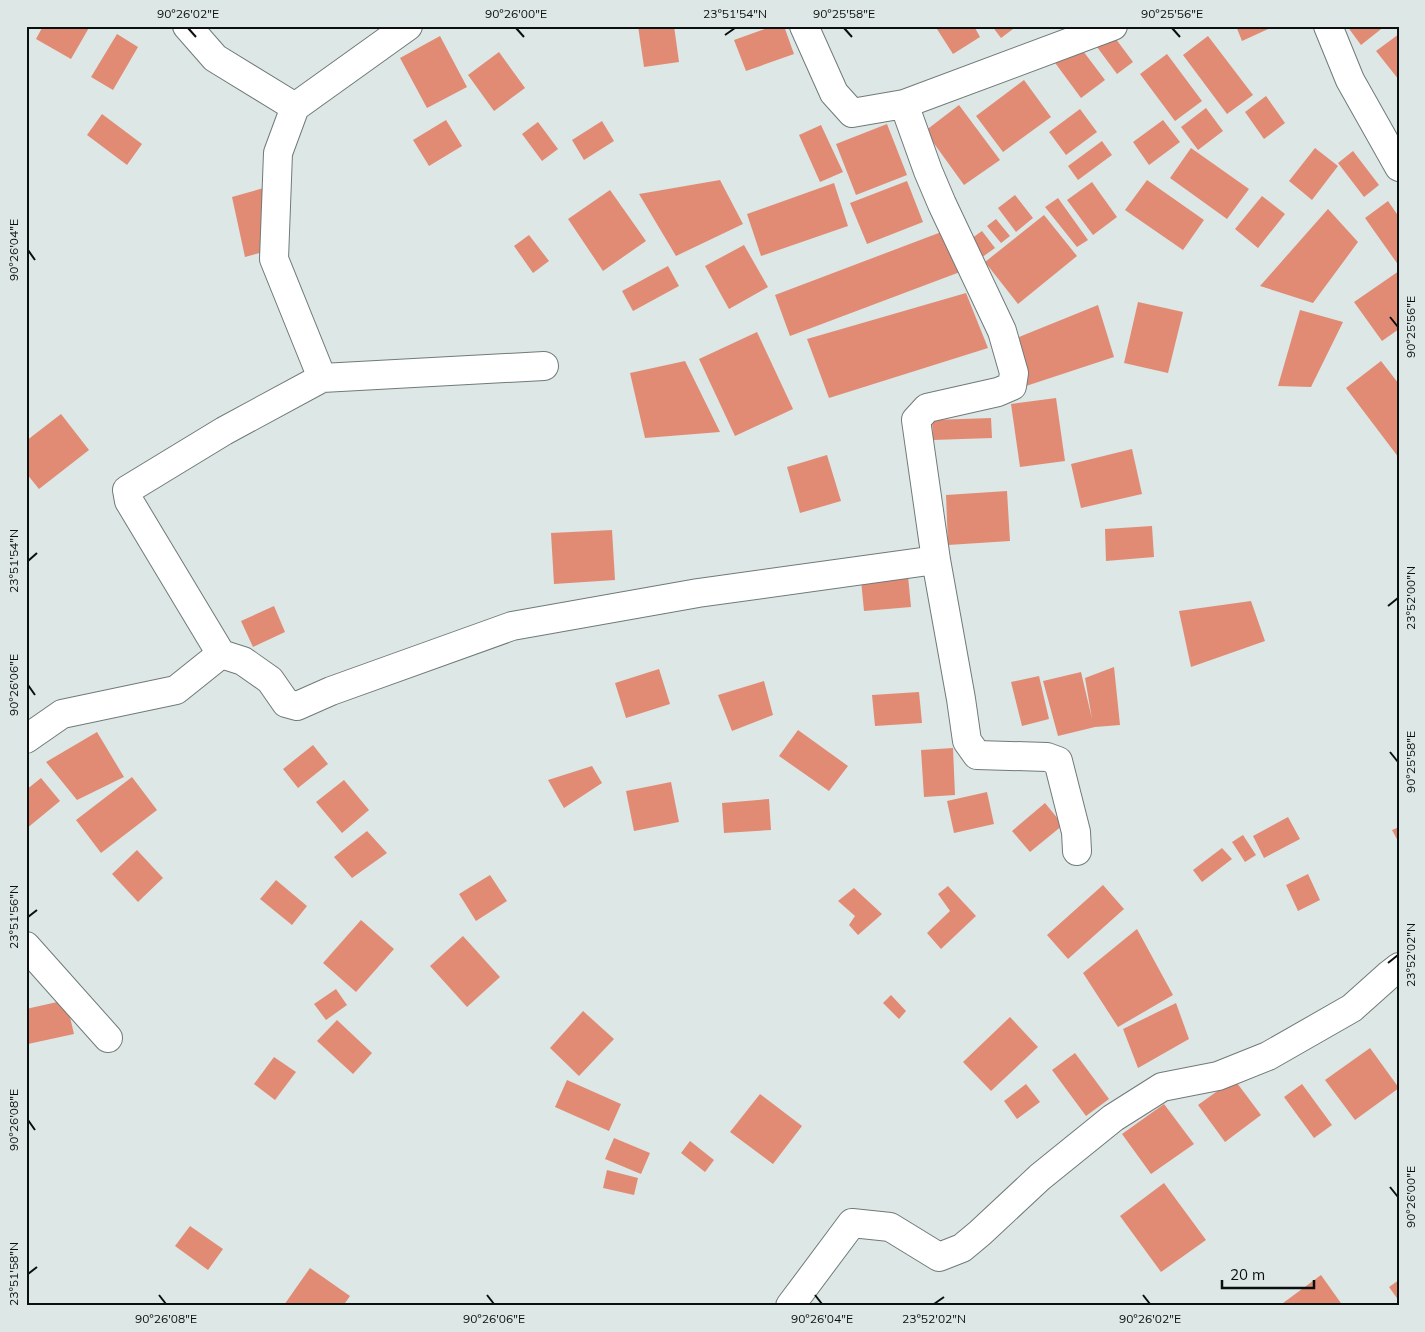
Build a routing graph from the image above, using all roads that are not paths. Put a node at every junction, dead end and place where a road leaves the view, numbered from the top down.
1 (186, 26) edge
2 (408, 26) edge
3 (804, 26) edge
4 (1113, 26) edge
5 (1328, 26) edge
6 (904, 104) junction
7 (295, 107) junction
8 (1399, 167) edge
9 (544, 366) dead end
10 (322, 378) junction
11 (936, 560) junction
12 (221, 654) junction
13 (26, 739) edge
14 (1077, 850) dead end
15 (26, 946) edge
16 (1399, 967) edge
17 (108, 1038) dead end
18 (790, 1306) edge

1 - 7 street
2 - 7 street
3 - 6 street
4 - 6 street
5 - 8 street
6 - 11 street
7 - 10 street
9 - 10 street
10 - 12 street
11 - 12 street
11 - 14 street
12 - 13 street
15 - 17 street
16 - 18 street

